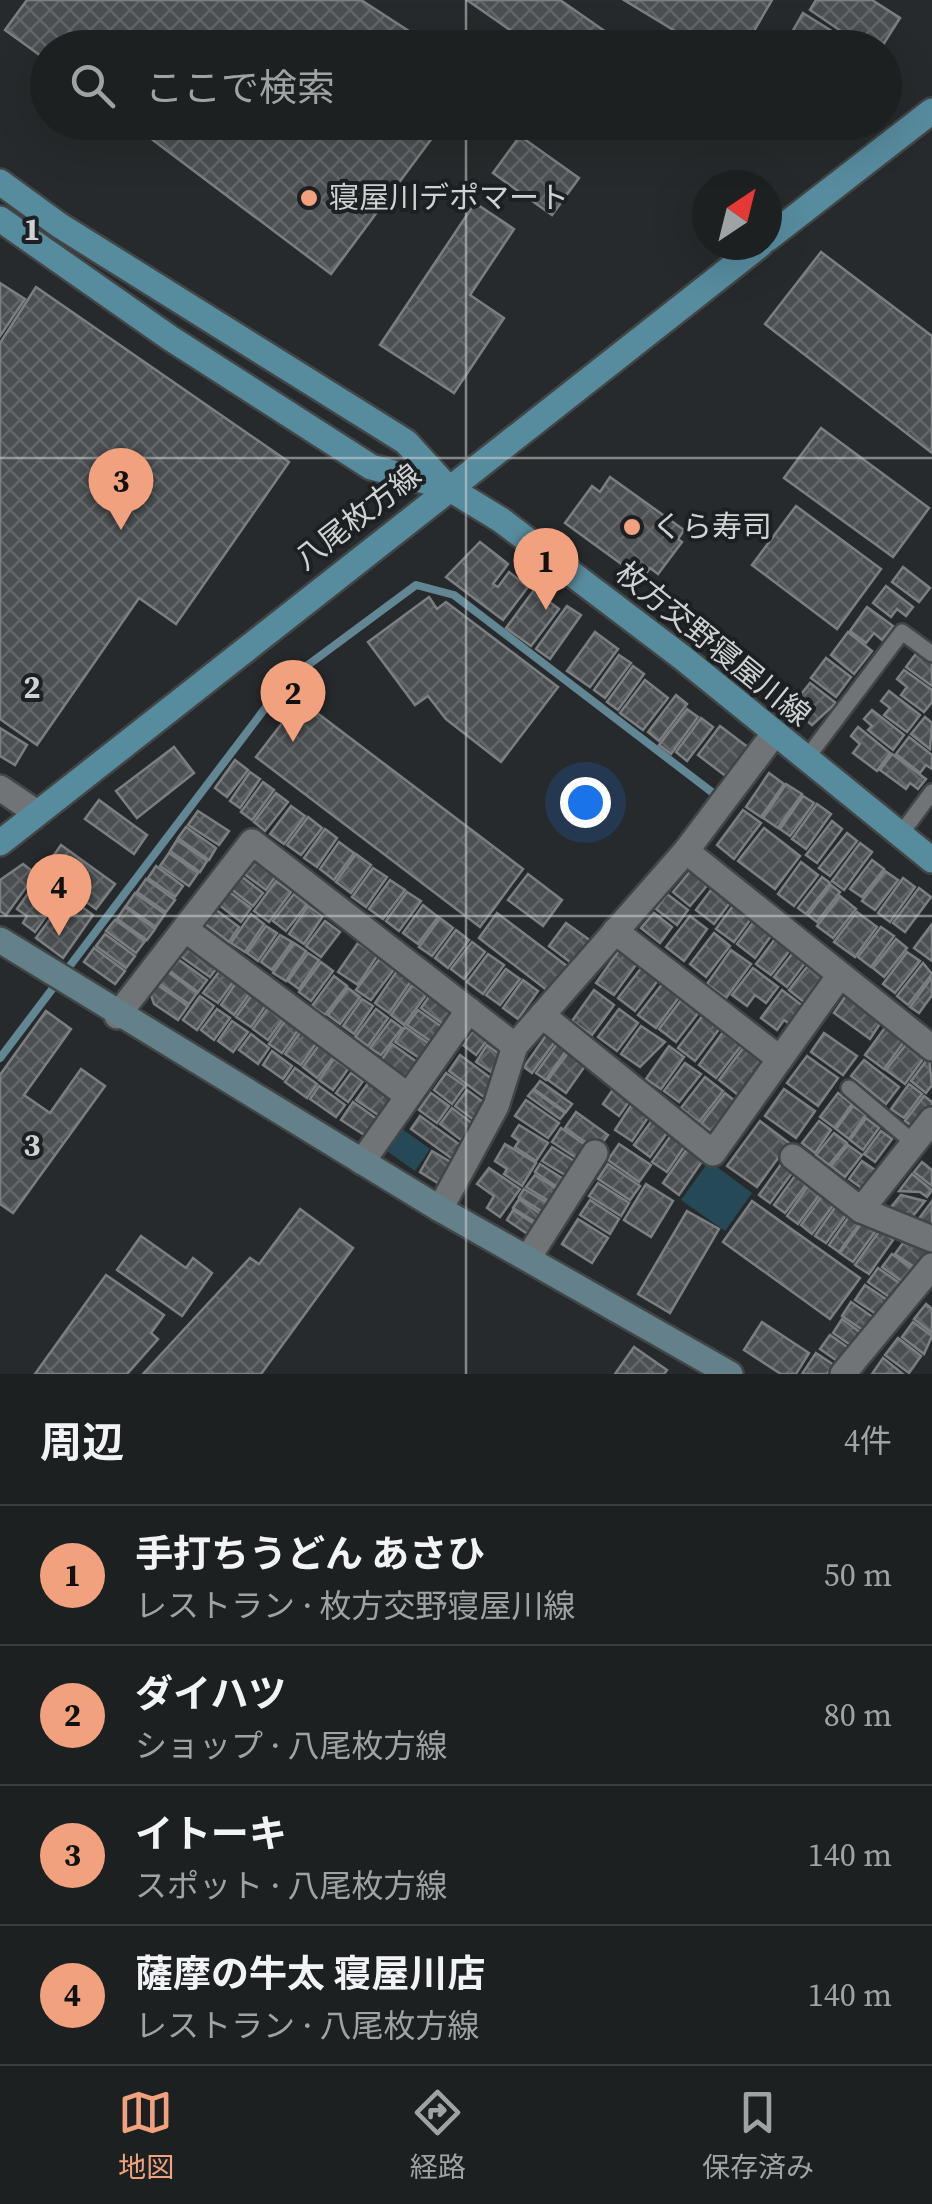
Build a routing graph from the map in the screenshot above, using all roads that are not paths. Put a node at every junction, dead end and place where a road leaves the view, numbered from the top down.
1 (932, 111) edge
2 (902, 134) edge
3 (895, 140) edge
4 (0, 182) edge
5 (0, 219) edge
6 (782, 227) edge
7 (741, 260) edge
8 (447, 487) junction
9 (932, 654) edge
10 (774, 734) junction
11 (806, 759) junction
12 (0, 788) edge
13 (932, 792) edge
14 (38, 813) junction
15 (900, 835) junction
16 (0, 843) edge
17 (686, 852) junction
18 (932, 860) edge
19 (185, 928) junction
20 (615, 932) junction
21 (0, 940) edge
22 (840, 975) junction
23 (469, 1010) junction
24 (542, 1015) junction
25 (117, 1016) junction
26 (515, 1046) junction
27 (932, 1048) edge
28 (780, 1060) junction
29 (849, 1088) dead end
30 (408, 1096) junction
31 (932, 1120) edge
32 (914, 1143) junction
33 (595, 1153) dead end
34 (794, 1158) dead end
35 (362, 1162) junction
36 (440, 1208) junction
37 (861, 1210) junction
38 (932, 1239) edge
39 (528, 1258) junction
40 (932, 1266) edge
41 (730, 1374) edge
42 (843, 1374) edge

1 - 2 main road
3 - 6 main road
4 - 8 main road, 枚方交野寝屋川線
5 - 8 main road, 枚方交野寝屋川線
7 - 8 main road, 八尾枚方線
8 - 10 main road, 枚方交野寝屋川線
8 - 14 main road, 八尾枚方線
9 - 11 lane
10 - 11 main road, 枚方交野寝屋川線
10 - 17 street
11 - 15 main road, 枚方交野寝屋川線
12 - 14 street
13 - 15 lane
14 - 16 main road, 八尾枚方線
15 - 18 main road, 枚方交野寝屋川線
17 - 20 street
17 - 22 street
19 - 23 street
19 - 25 street
19 - 30 street
20 - 24 street
20 - 28 street
21 - 25 street
22 - 27 street
22 - 28 street
23 - 26 street
23 - 30 street
24 - 26 street
24 - 28 street
25 - 35 street
26 - 36 street
29 - 32 lane
30 - 35 street
31 - 32 street
32 - 37 street
33 - 39 street
34 - 37 street
35 - 36 street
36 - 39 street
37 - 38 street
39 - 41 street
40 - 42 street

